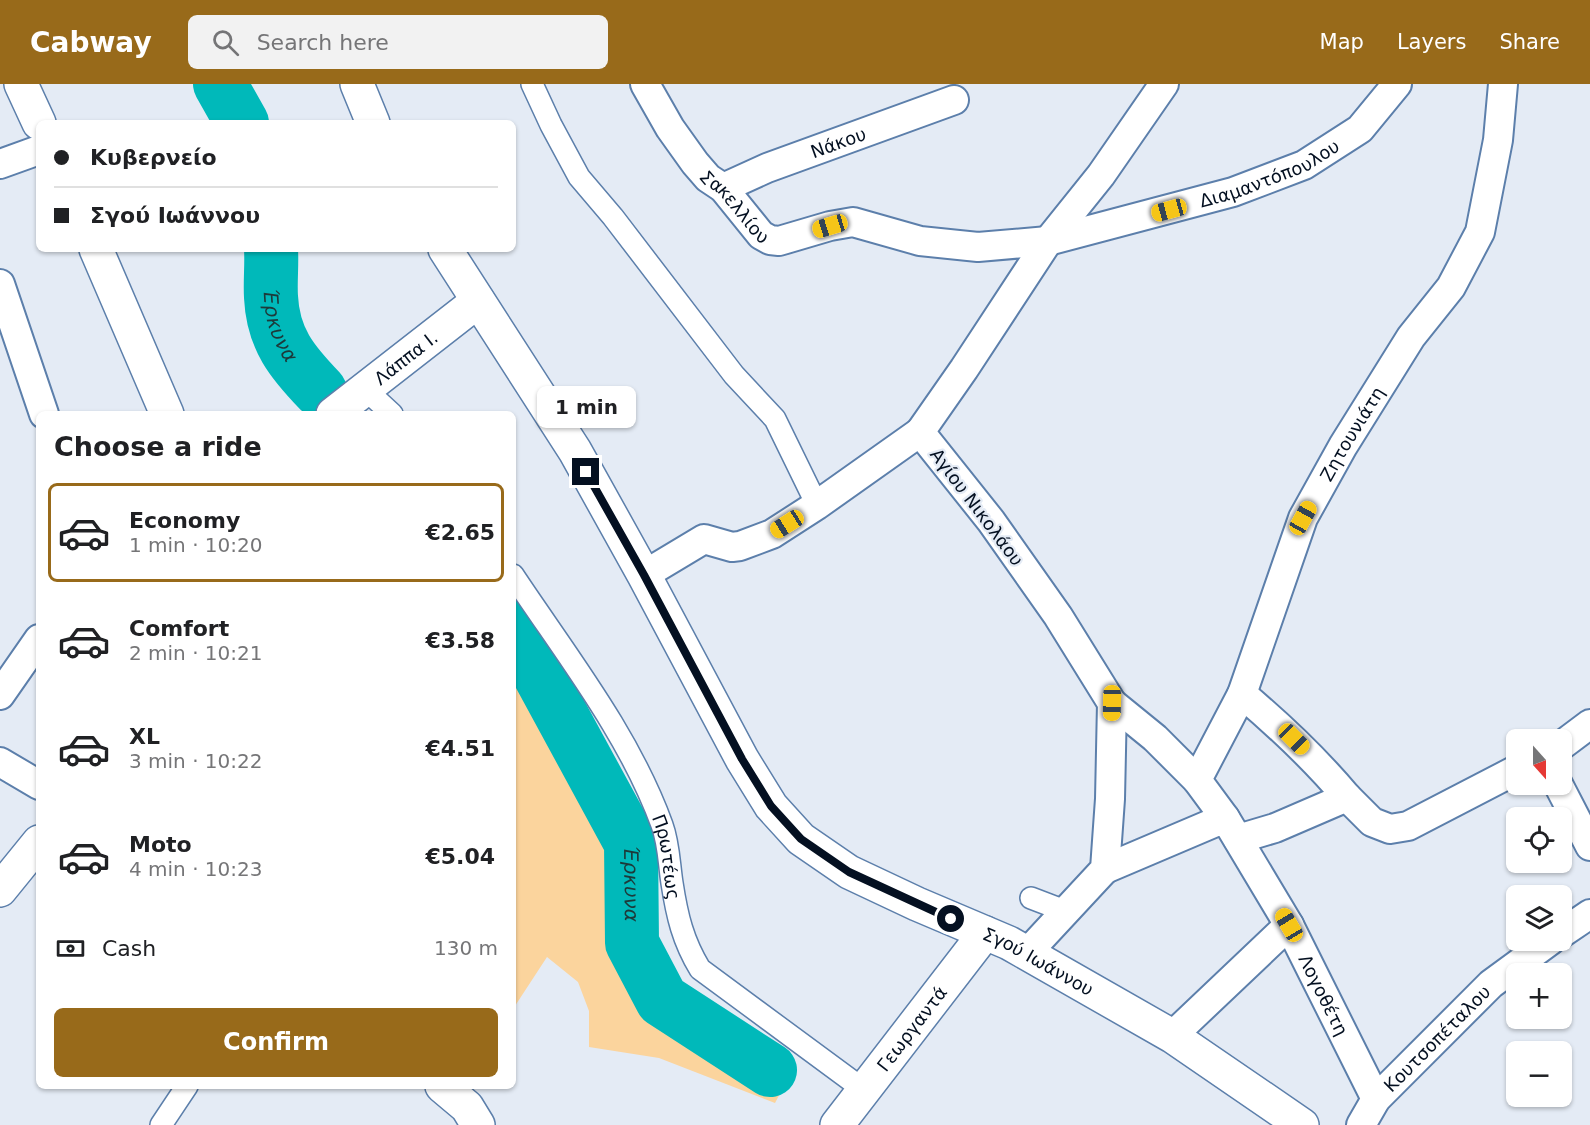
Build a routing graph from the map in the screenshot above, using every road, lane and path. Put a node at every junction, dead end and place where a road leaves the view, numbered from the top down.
1 (21, 84) edge
2 (357, 84) edge
3 (532, 84) edge
4 (645, 84) edge
5 (1164, 84) edge
6 (1397, 84) edge
7 (1503, 84) edge
8 (954, 100) dead end
9 (38, 120) edge
10 (372, 120) edge
11 (36, 151) edge
12 (0, 164) edge
13 (723, 188) junction
14 (1048, 241) junction
15 (97, 252) edge
16 (447, 252) edge
17 (0, 284) edge
18 (478, 301) junction
19 (365, 388) junction
20 (43, 411) edge
21 (166, 411) edge
22 (337, 411) edge
23 (389, 411) edge
24 (920, 432) junction
25 (817, 506) junction
26 (644, 575) junction
27 (516, 579) edge
28 (36, 643) edge
29 (1242, 694) junction
30 (0, 695) edge
31 (1112, 703) junction
32 (1590, 724) edge
33 (1572, 738) edge
34 (0, 762) edge
35 (1506, 775) edge
36 (1197, 780) junction
37 (36, 783) edge
38 (1564, 795) edge
39 (1347, 797) junction
40 (1232, 828) junction
41 (36, 846) edge
42 (1590, 846) edge
43 (1105, 868) junction
44 (0, 890) edge
45 (1030, 898) dead end
46 (1065, 911) junction
47 (1289, 925) junction
48 (985, 933) junction
49 (1536, 951) edge
50 (1026, 954) junction
51 (1172, 1036) junction
52 (185, 1089) edge
53 (446, 1089) edge
54 (864, 1090) junction
55 (1376, 1099) junction
56 (161, 1125) edge
57 (478, 1125) edge
58 (837, 1125) edge
59 (1302, 1125) edge
60 (1361, 1125) edge

1 - 9 main road
2 - 10 main road
3 - 25 street
4 - 13 street, Σακελλίου
5 - 14 street, Αγίου Νικολάου
6 - 14 street, Διαμαντόπουλου
7 - 29 street, Ζητουνιάτη
8 - 13 street, Νάκου
11 - 12 street
13 - 14 street, Σακελλίου
14 - 24 street, Αγίου Νικολάου
15 - 21 main road
16 - 18 main road, Σγού Ιωάννου
17 - 20 street
18 - 19 main road, Λάππα Ι.
18 - 26 main road, Σγού Ιωάννου
19 - 22 main road, Λάππα Ι.
19 - 23 street
24 - 25 street
24 - 31 street, Αγίου Νικολάου
25 - 26 street
26 - 48 main road, Σγού Ιωάννου
27 - 54 street, Πρωτέως
28 - 30 street
29 - 36 street, Ζητουνιάτη
29 - 39 street
31 - 36 street
31 - 43 street
32 - 33 street
34 - 37 street
35 - 39 street
36 - 40 street
38 - 42 street
39 - 40 street
40 - 43 street
40 - 47 street, Λογοθέτη
41 - 44 main road
43 - 46 street
45 - 46 street
46 - 50 street
47 - 51 street
47 - 55 street, Λογοθέτη
48 - 50 main road, Σγού Ιωάννου
48 - 54 main road, Γεωργαντά
49 - 55 street, Κουτσοπέταλου
50 - 51 main road, Σγού Ιωάννου
51 - 59 main road, Σγού Ιωάννου
52 - 56 street
53 - 57 main road
54 - 58 main road, Γεωργαντά
55 - 60 street, Κουτσοπέταλου

